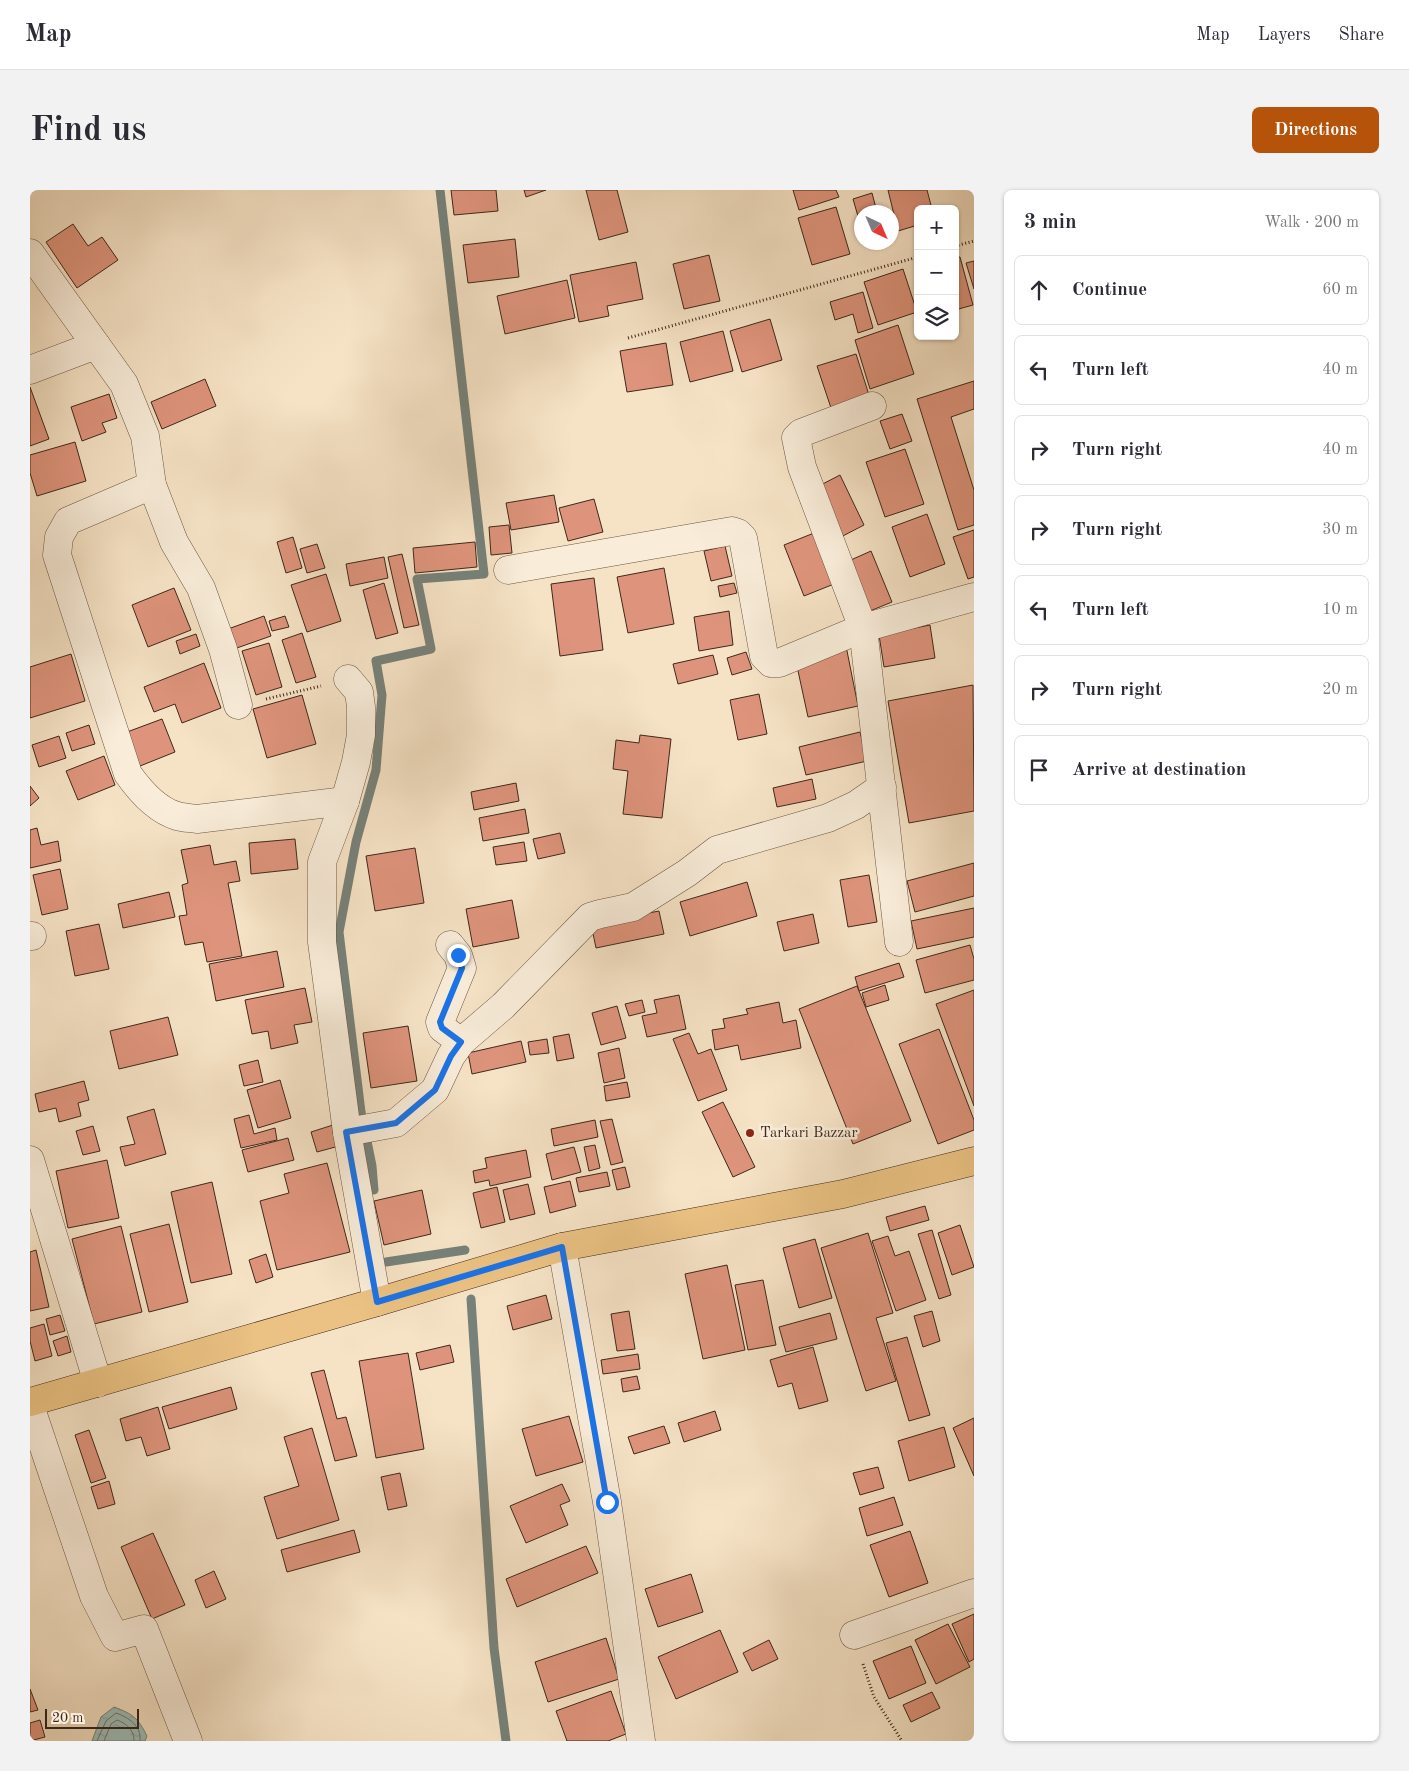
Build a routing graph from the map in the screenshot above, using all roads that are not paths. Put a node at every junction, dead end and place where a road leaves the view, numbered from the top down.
1 (30, 253) edge
2 (96, 345) junction
3 (30, 370) edge
4 (872, 406) dead end
5 (152, 485) junction
6 (508, 570) dead end
7 (974, 597) edge
8 (863, 628) junction
9 (348, 679) road end
10 (238, 705) road end
11 (882, 787) junction
12 (345, 801) junction
13 (899, 942) dead end
14 (450, 945) dead end
15 (461, 1042) junction
16 (348, 1132) junction
17 (30, 1160) edge
18 (974, 1161) edge
19 (562, 1247) junction
20 (377, 1302) junction
21 (98, 1382) junction
22 (30, 1402) edge
23 (30, 1406) edge
24 (974, 1593) edge
25 (854, 1635) road end
26 (188, 1741) edge
27 (641, 1741) edge

1 - 2 street
2 - 3 street
2 - 5 street
4 - 8 street
5 - 10 street
5 - 12 street
6 - 8 street
7 - 8 street
8 - 11 street
9 - 12 street
11 - 13 street
11 - 15 street
12 - 16 street
14 - 15 street
15 - 16 street
16 - 20 street
17 - 21 street
18 - 19 main road
19 - 20 main road
19 - 27 street
20 - 21 main road
21 - 22 main road
23 - 26 street
24 - 25 street

